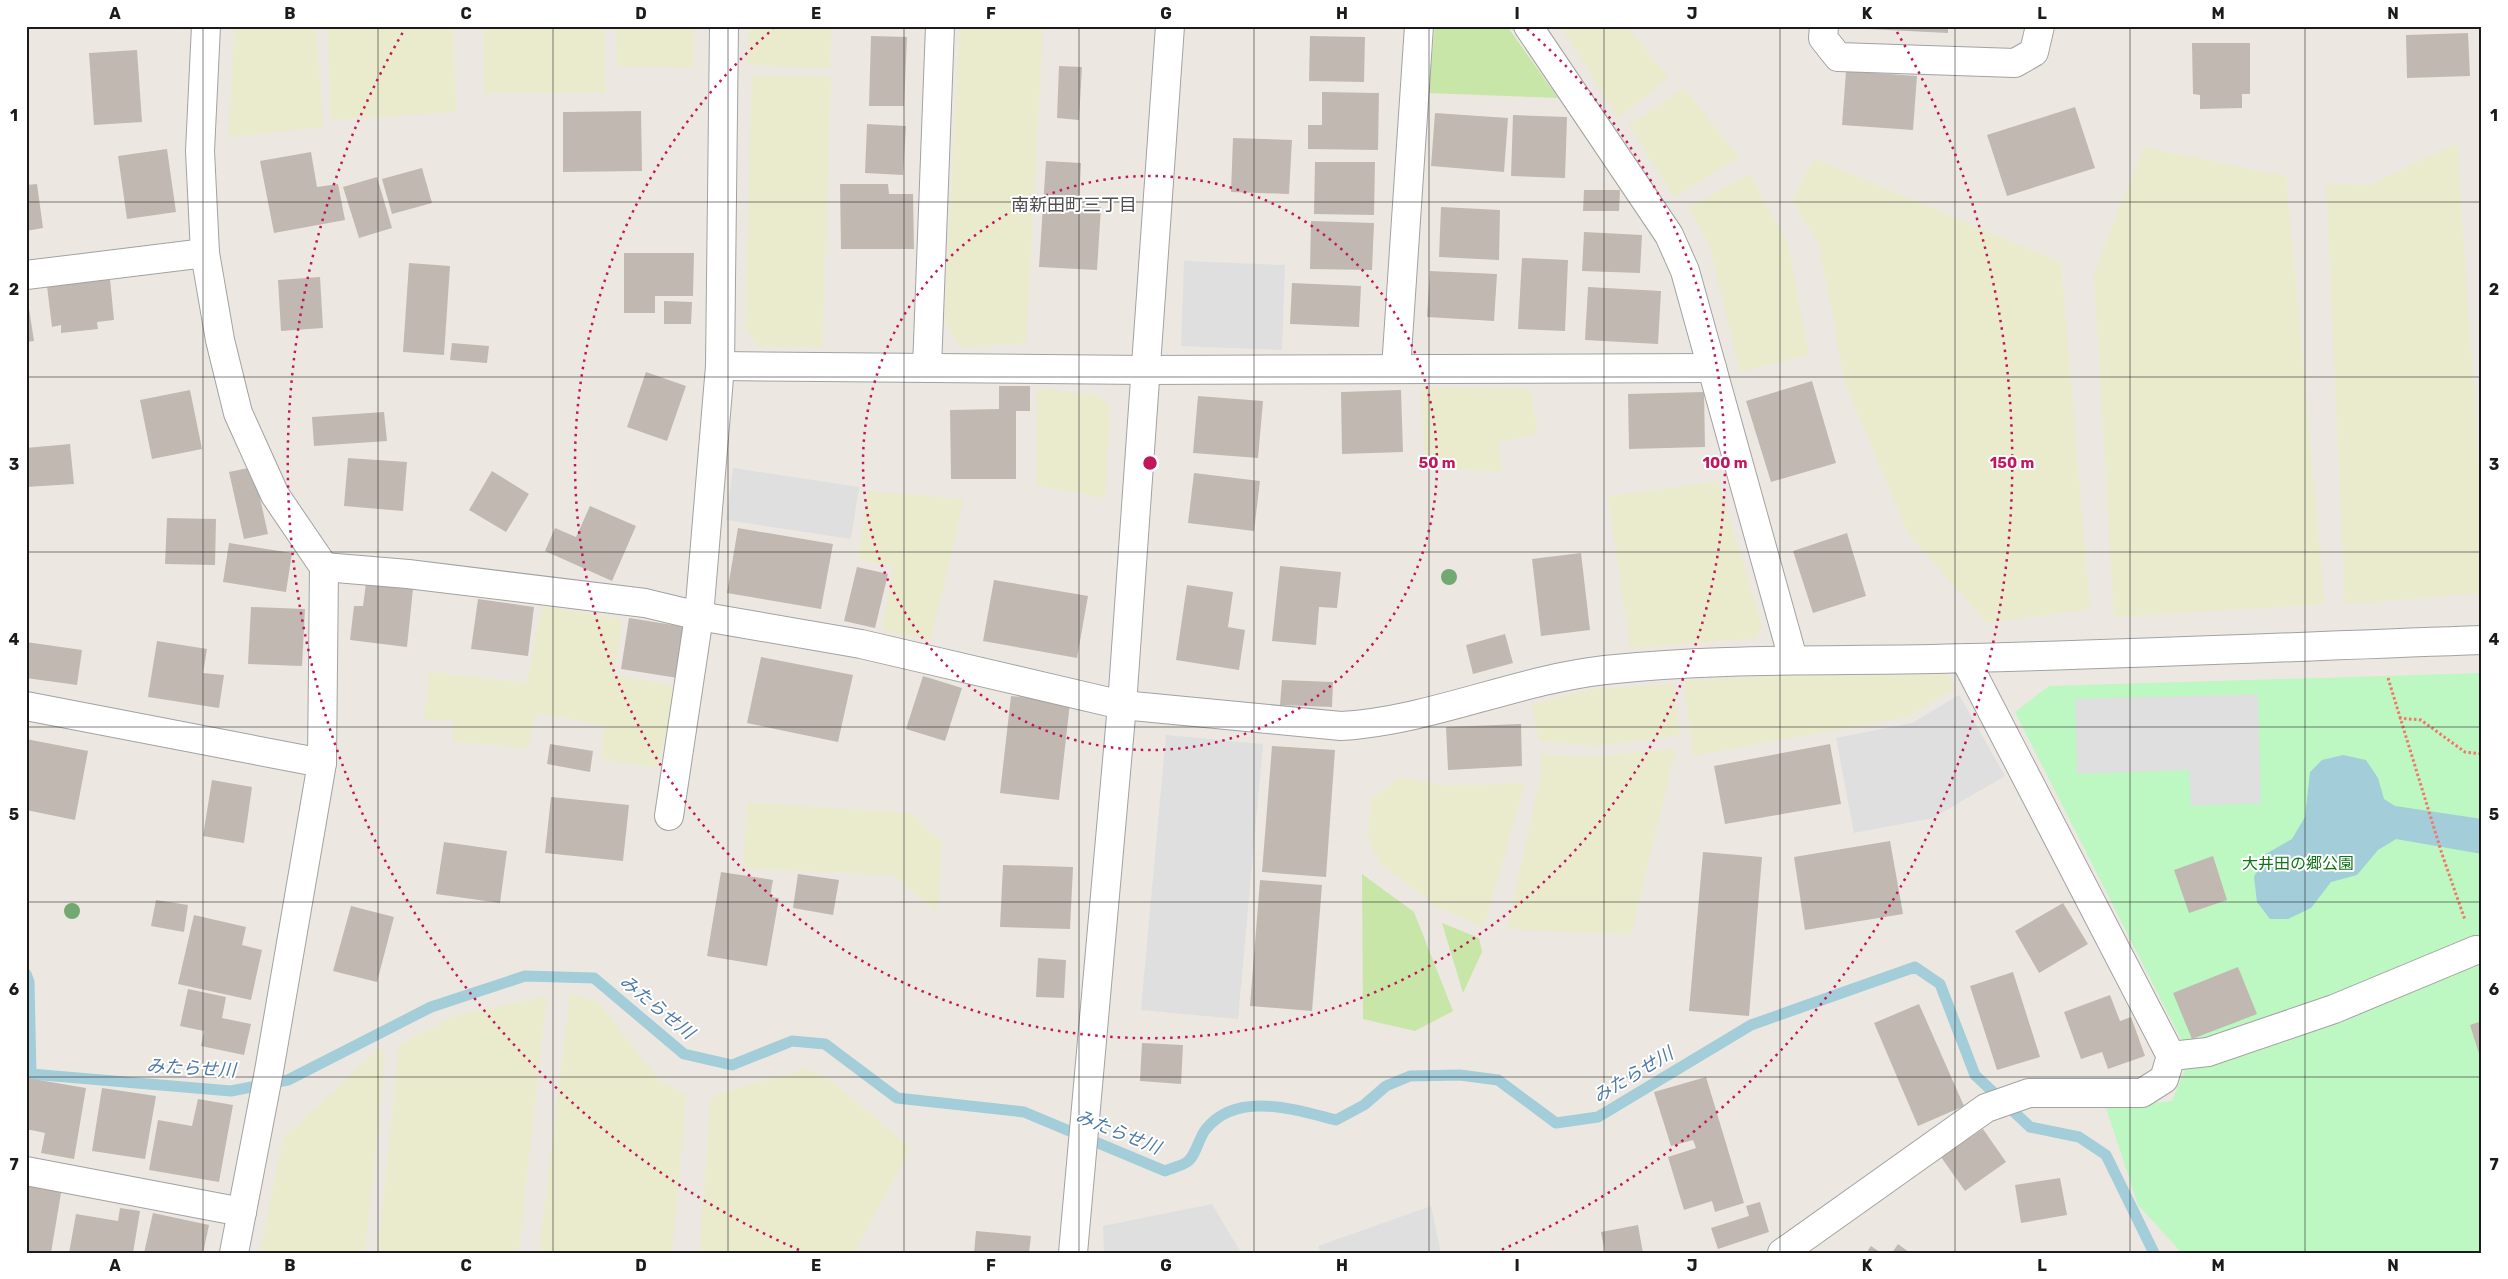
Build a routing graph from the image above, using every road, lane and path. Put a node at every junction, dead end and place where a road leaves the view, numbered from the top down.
1 (206, 26) edge
2 (724, 26) edge
3 (940, 26) edge
4 (1170, 26) edge
5 (1420, 26) edge
6 (1528, 26) edge
7 (1824, 26) edge
8 (2040, 26) edge
9 (205, 253) junction
10 (26, 275) edge
11 (720, 366) junction
12 (927, 368) junction
13 (1712, 368) junction
14 (1396, 369) junction
15 (1146, 370) junction
16 (324, 567) junction
17 (698, 616) junction
18 (2482, 640) edge
19 (2378, 644) junction
20 (1792, 659) junction
21 (1965, 659) junction
22 (1122, 705) junction
23 (26, 706) edge
24 (2399, 718) junction
25 (2482, 754) edge
26 (322, 763) junction
27 (669, 816) dead end
28 (2476, 950) joint
29 (2171, 1056) junction
30 (26, 1171) edge
31 (242, 1212) junction
32 (234, 1253) edge
33 (1073, 1253) edge
34 (1782, 1253) edge

1 - 9 street
2 - 11 street
3 - 12 street
4 - 15 street
5 - 14 street
6 - 13 street
7 - 8 street
9 - 10 street
9 - 16 street
11 - 12 street
11 - 17 street
12 - 15 street
13 - 14 street
13 - 20 street
14 - 15 street
15 - 22 street
16 - 17 street
16 - 26 street
17 - 22 street
17 - 27 street
18 - 19 street
19 - 21 street
19 - 24 path
20 - 21 street
20 - 22 street
21 - 29 street
22 - 33 street
23 - 26 street
24 - 25 path
24 - 28 path
26 - 31 street
28 - 29 street
29 - 34 street
30 - 31 street
31 - 32 street

